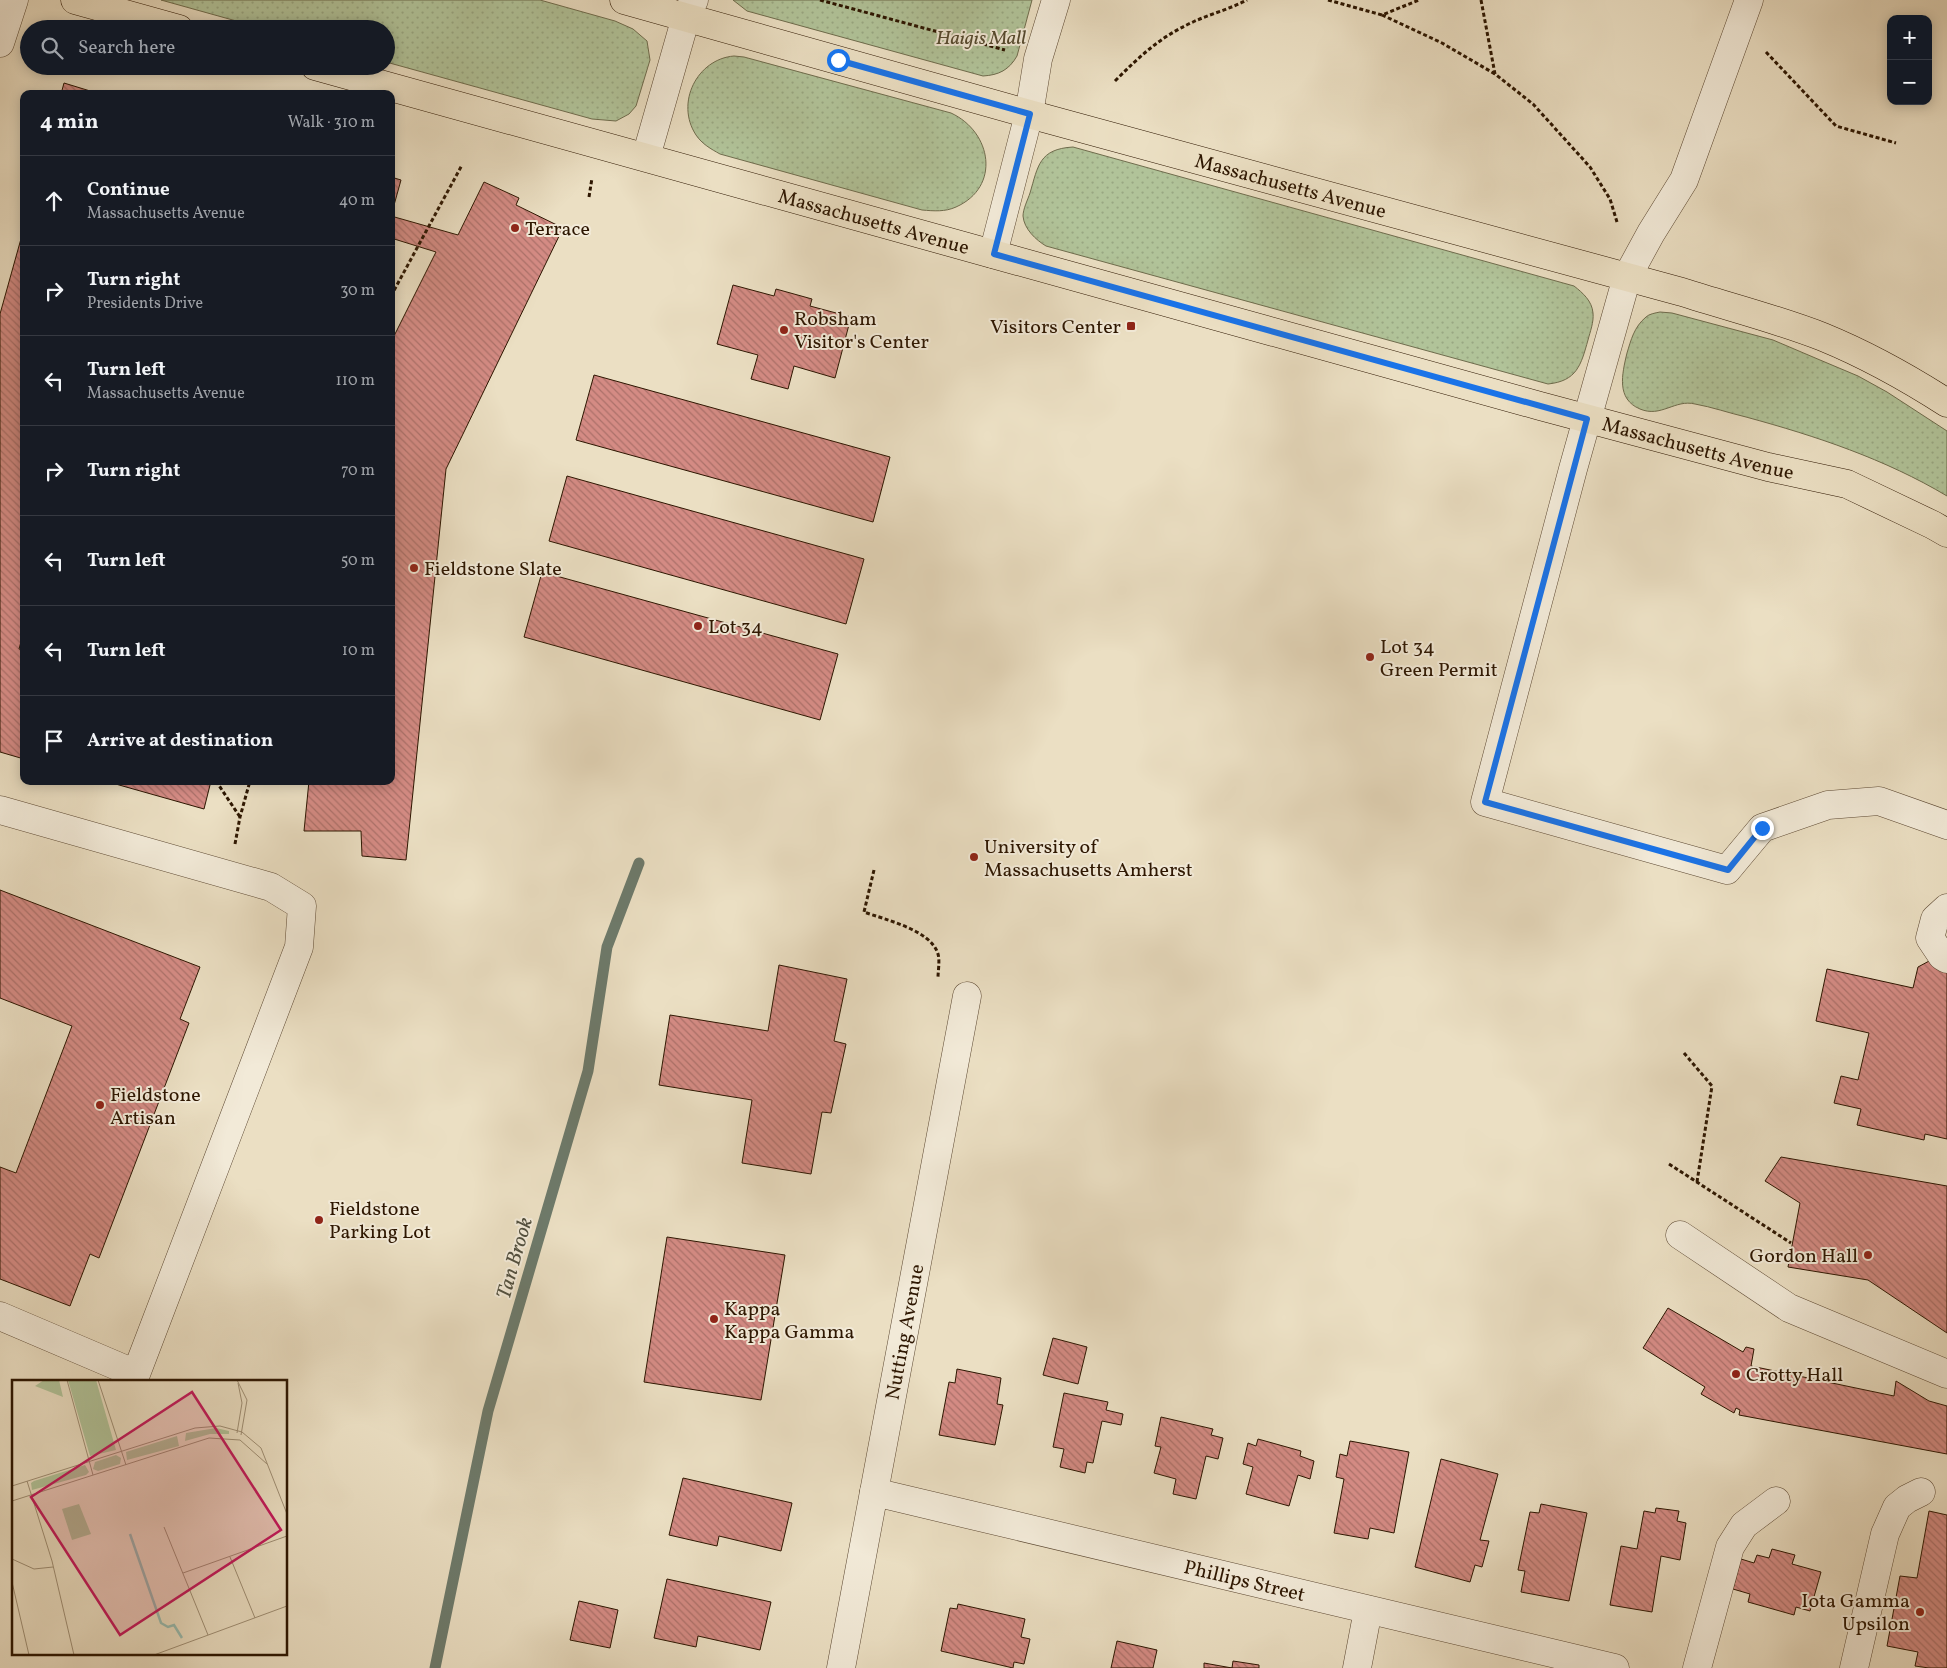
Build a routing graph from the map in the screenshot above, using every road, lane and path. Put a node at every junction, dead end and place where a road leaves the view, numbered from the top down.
1 (14, 0) edge
2 (75, 0) edge
3 (624, 0) edge
4 (820, 0) edge
5 (1056, 0) edge
6 (1247, 0) edge
7 (1328, 0) edge
8 (1420, 0) edge
9 (1481, 0) edge
10 (1749, 0) edge
11 (690, 9) edge
12 (1382, 15) junction
13 (147, 20) edge
14 (1740, 26) junction
15 (0, 43) edge
16 (1008, 51) dead end
17 (1495, 74) junction
18 (347, 75) edge
19 (1115, 81) dead end
20 (1030, 114) junction
21 (1896, 143) dead end
22 (646, 158) junction
23 (462, 164) dead end
24 (594, 169) dead end
25 (589, 197) dead end
26 (1617, 222) dead end
27 (994, 254) junction
28 (1627, 278) junction
29 (395, 286) edge
30 (1947, 404) edge
31 (1587, 419) junction
32 (1947, 534) edge
33 (219, 785) edge
34 (249, 785) edge
35 (0, 810) edge
36 (240, 817) junction
37 (1947, 825) edge
38 (234, 850) dead end
39 (874, 870) dead end
40 (1947, 908) edge
41 (1947, 959) edge
42 (938, 978) dead end
43 (967, 996) dead end
44 (1684, 1053) dead end
45 (1669, 1164) dead end
46 (1697, 1182) junction
47 (1680, 1235) dead end
48 (1791, 1243) dead end
49 (0, 1316) edge
50 (1947, 1374) edge
51 (874, 1492) junction
52 (1920, 1492) dead end
53 (1776, 1501) dead end
54 (1368, 1610) junction
55 (840, 1668) edge
56 (1357, 1668) edge
57 (1615, 1668) edge
58 (1697, 1668) edge
59 (1854, 1668) edge

1 - 15 street
2 - 13 main road
3 - 11 main road, Massachusetts Avenue
4 - 16 path
5 - 20 street
6 - 19 path
7 - 12 path
8 - 12 path
9 - 17 path
10 - 14 street
11 - 20 main road, Massachusetts Avenue
11 - 22 street
12 - 17 path
14 - 21 path
14 - 28 street
17 - 26 path
18 - 22 main road, Massachusetts Avenue
20 - 27 street
20 - 28 main road, Massachusetts Avenue
22 - 27 main road, Massachusetts Avenue
23 - 29 path
24 - 25 path
27 - 31 main road, Massachusetts Avenue
28 - 30 main road, Massachusetts Avenue
28 - 31 street
31 - 32 main road, Massachusetts Avenue
31 - 37 street
33 - 36 path
34 - 36 path
35 - 49 street
36 - 38 path
39 - 42 path
40 - 41 street
43 - 51 street, Nutting Avenue
44 - 46 path
45 - 46 path
46 - 48 path
47 - 50 street
51 - 54 street, Phillips Street
51 - 55 street, Nutting Avenue
52 - 59 street
53 - 58 street
54 - 56 street
54 - 57 street, Phillips Street

